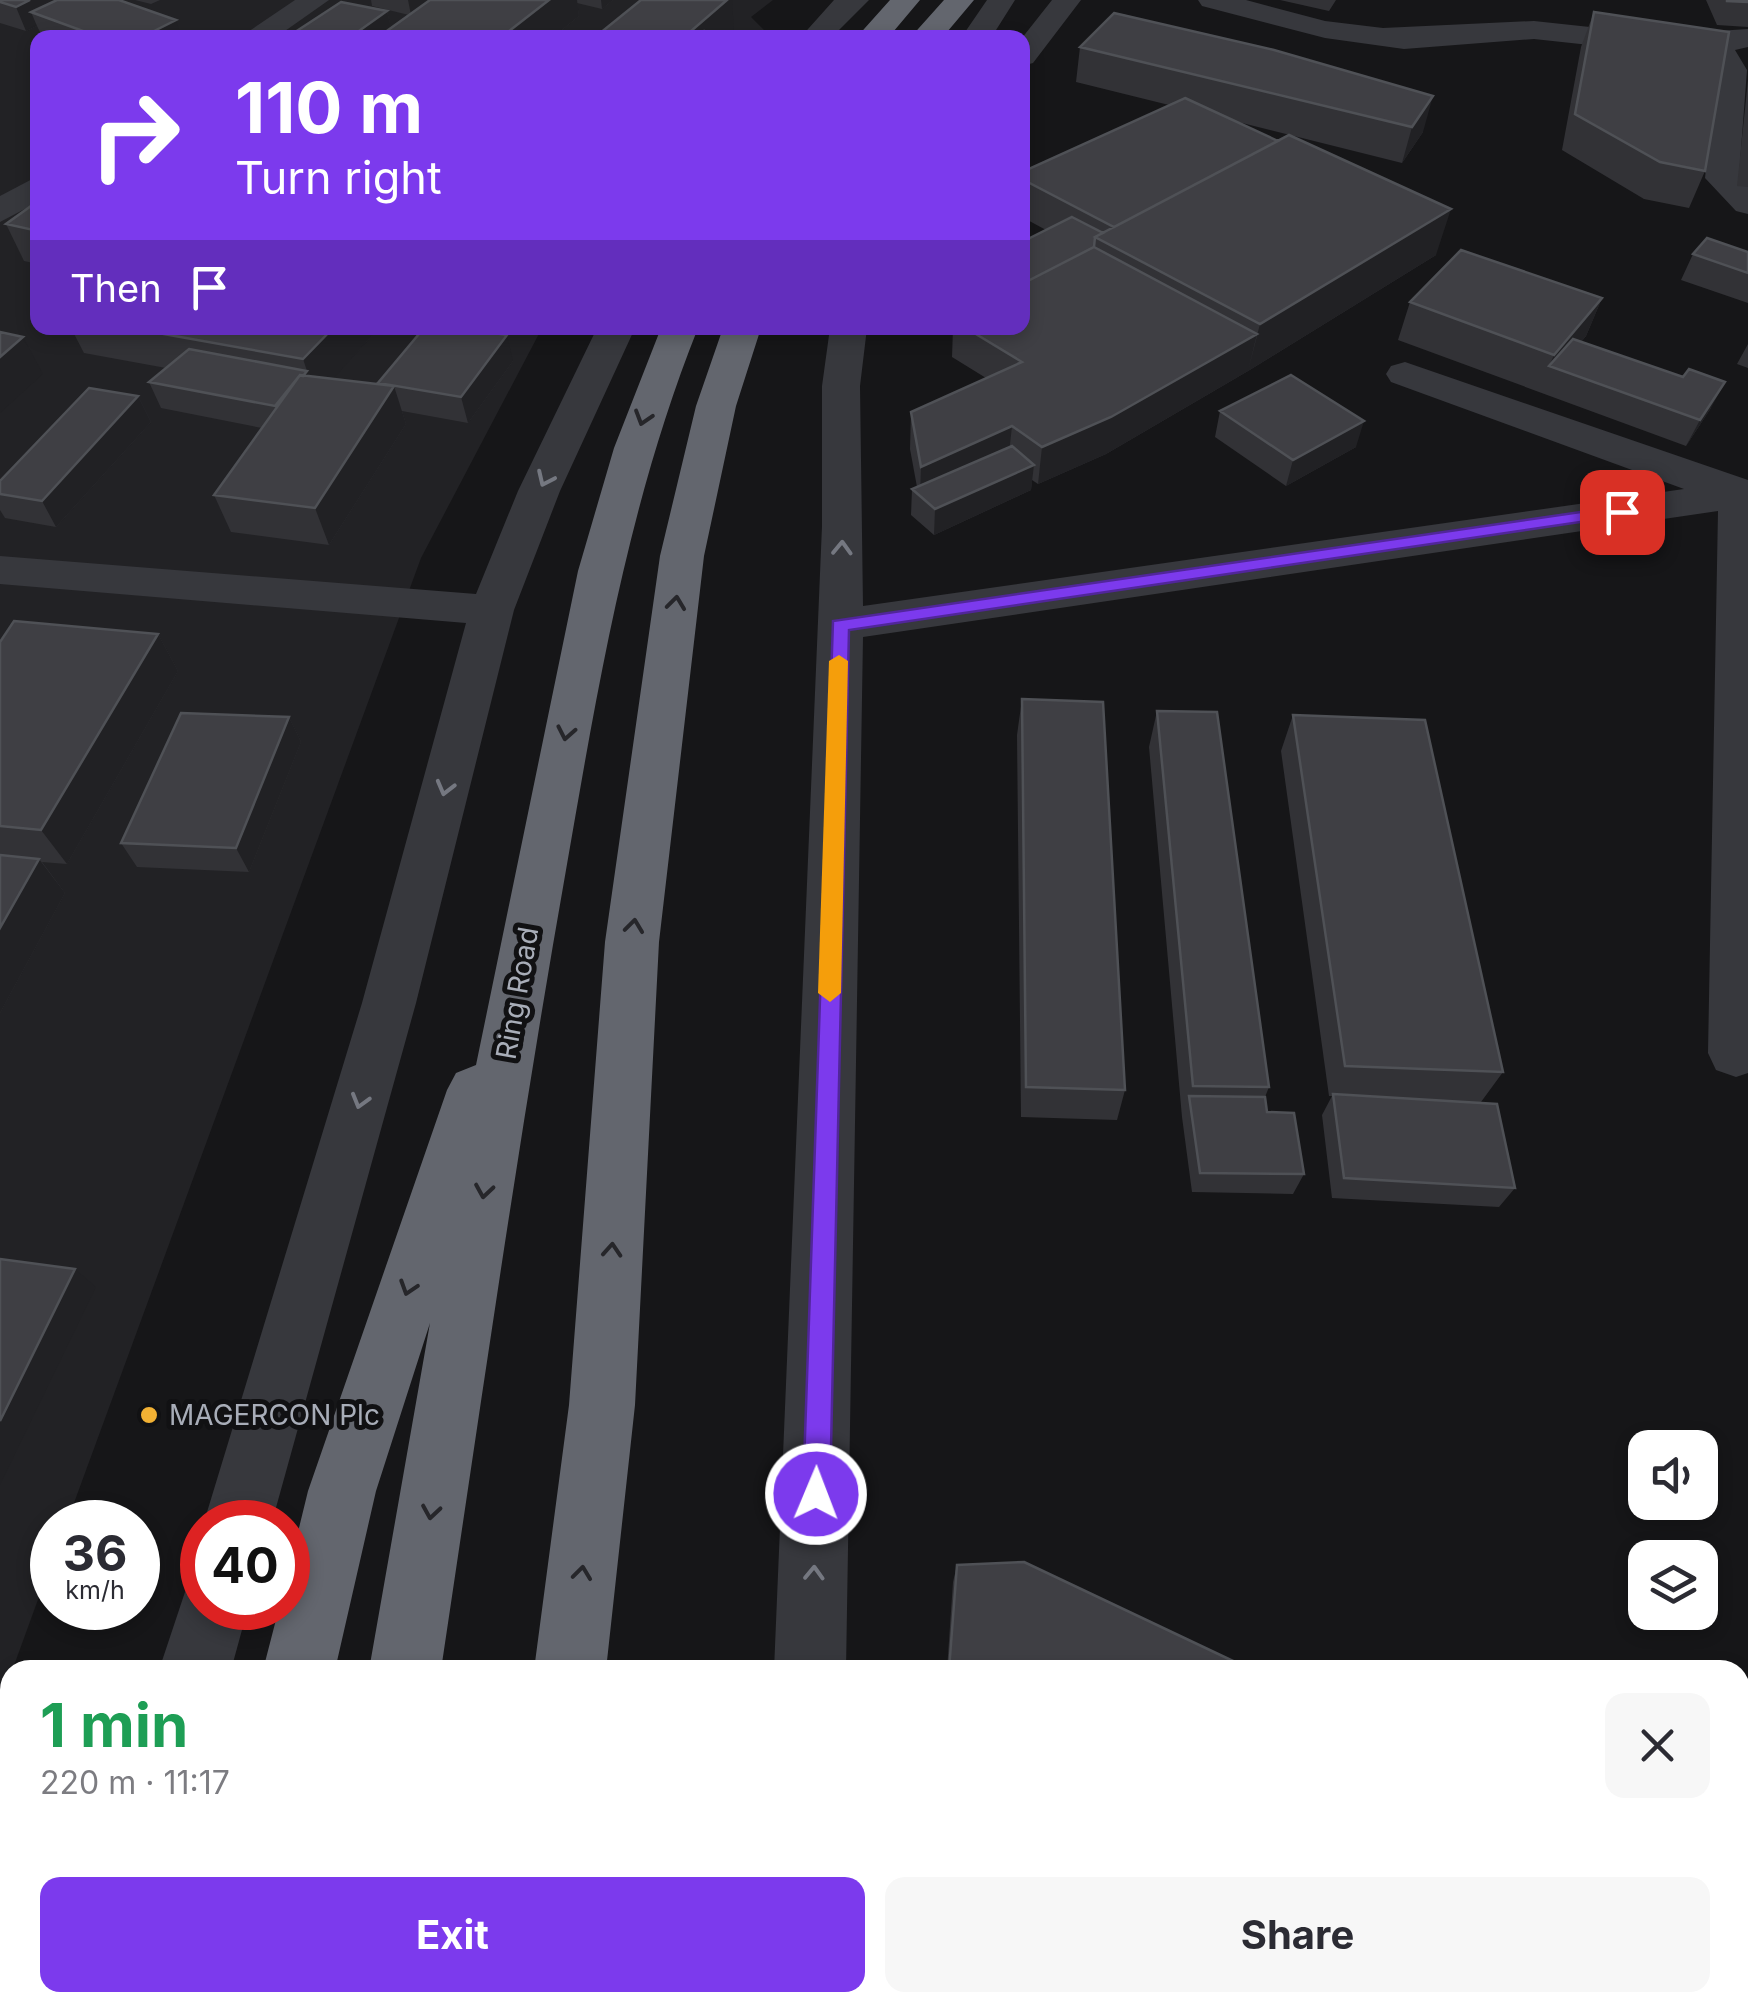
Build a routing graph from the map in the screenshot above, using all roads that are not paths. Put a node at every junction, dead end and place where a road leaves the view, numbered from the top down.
1 (315, 0) edge
2 (805, 0) edge
3 (906, 0) edge
4 (960, 0) edge
5 (1001, 0) edge
6 (1067, 0) edge
7 (1212, 0) edge
8 (1538, 0) edge
9 (848, 4) edge
10 (267, 30) edge
11 (823, 30) edge
12 (878, 30) edge
13 (932, 30) edge
14 (981, 30) edge
15 (1404, 40) junction
16 (1734, 44) edge
17 (1030, 47) edge
18 (30, 191) edge
19 (1748, 204) edge
20 (0, 212) edge
21 (613, 335) edge
22 (676, 335) edge
23 (740, 335) edge
24 (847, 335) edge
25 (1406, 374) dead end
26 (1744, 494) edge
27 (0, 570) edge
28 (492, 610) junction
29 (840, 625) junction
30 (521, 965) junction
31 (1736, 1053) dead end
32 (244, 1500) edge
33 (207, 1630) edge
34 (198, 1660) edge
35 (301, 1660) edge
36 (407, 1660) edge
37 (571, 1660) edge
38 (810, 1660) edge

1 - 10 street
2 - 9 street
3 - 12 highway
4 - 13 highway
5 - 14 street
6 - 17 street
7 - 15 street
8 - 15 street
9 - 11 street
15 - 16 street
16 - 19 street
18 - 20 street
21 -> 28 street
22 -> 30 highway, Ring Road
37 -> 23 highway
29 -> 24 street
25 - 26 street
26 - 29 street
26 - 31 street
27 - 28 street
28 -> 32 street
38 -> 29 street
30 -> 35 highway
30 -> 36 highway, Ring Road
33 - 34 street

